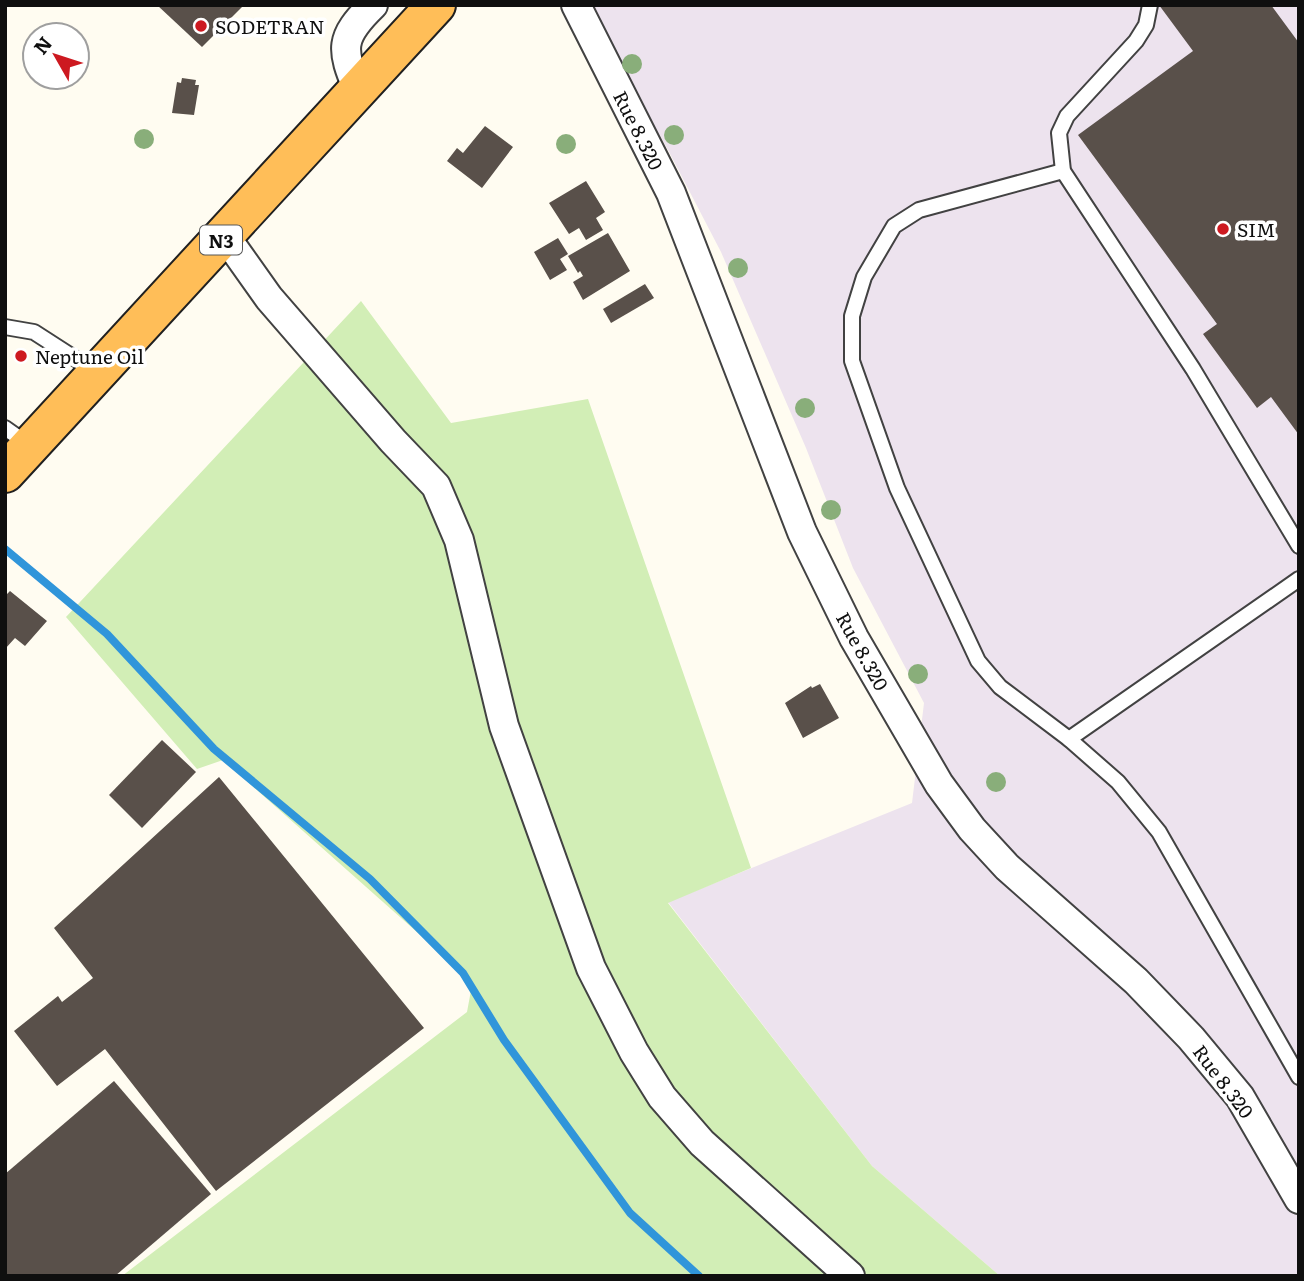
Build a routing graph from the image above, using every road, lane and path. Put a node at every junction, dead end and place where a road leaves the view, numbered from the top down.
1 (436, 5) edge
2 (576, 5) edge
3 (1150, 5) edge
4 (362, 9) edge
5 (358, 90) junction
6 (1063, 171) junction
7 (225, 236) junction
8 (5, 327) edge
9 (97, 373) junction
10 (11, 457) edge
11 (1299, 546) edge
12 (1299, 579) edge
13 (1069, 739) junction
14 (1299, 1076) edge
15 (1299, 1199) edge
16 (850, 1276) edge

1 - 5 highway, N3
2 - 15 street, Rue 8.320
3 - 6 lane
4 - 5 street
5 - 7 highway, N3
6 - 11 lane
6 - 13 lane
7 - 9 highway, N3
7 - 16 street
8 - 9 lane
9 - 10 highway, N3
12 - 13 lane
13 - 14 lane

